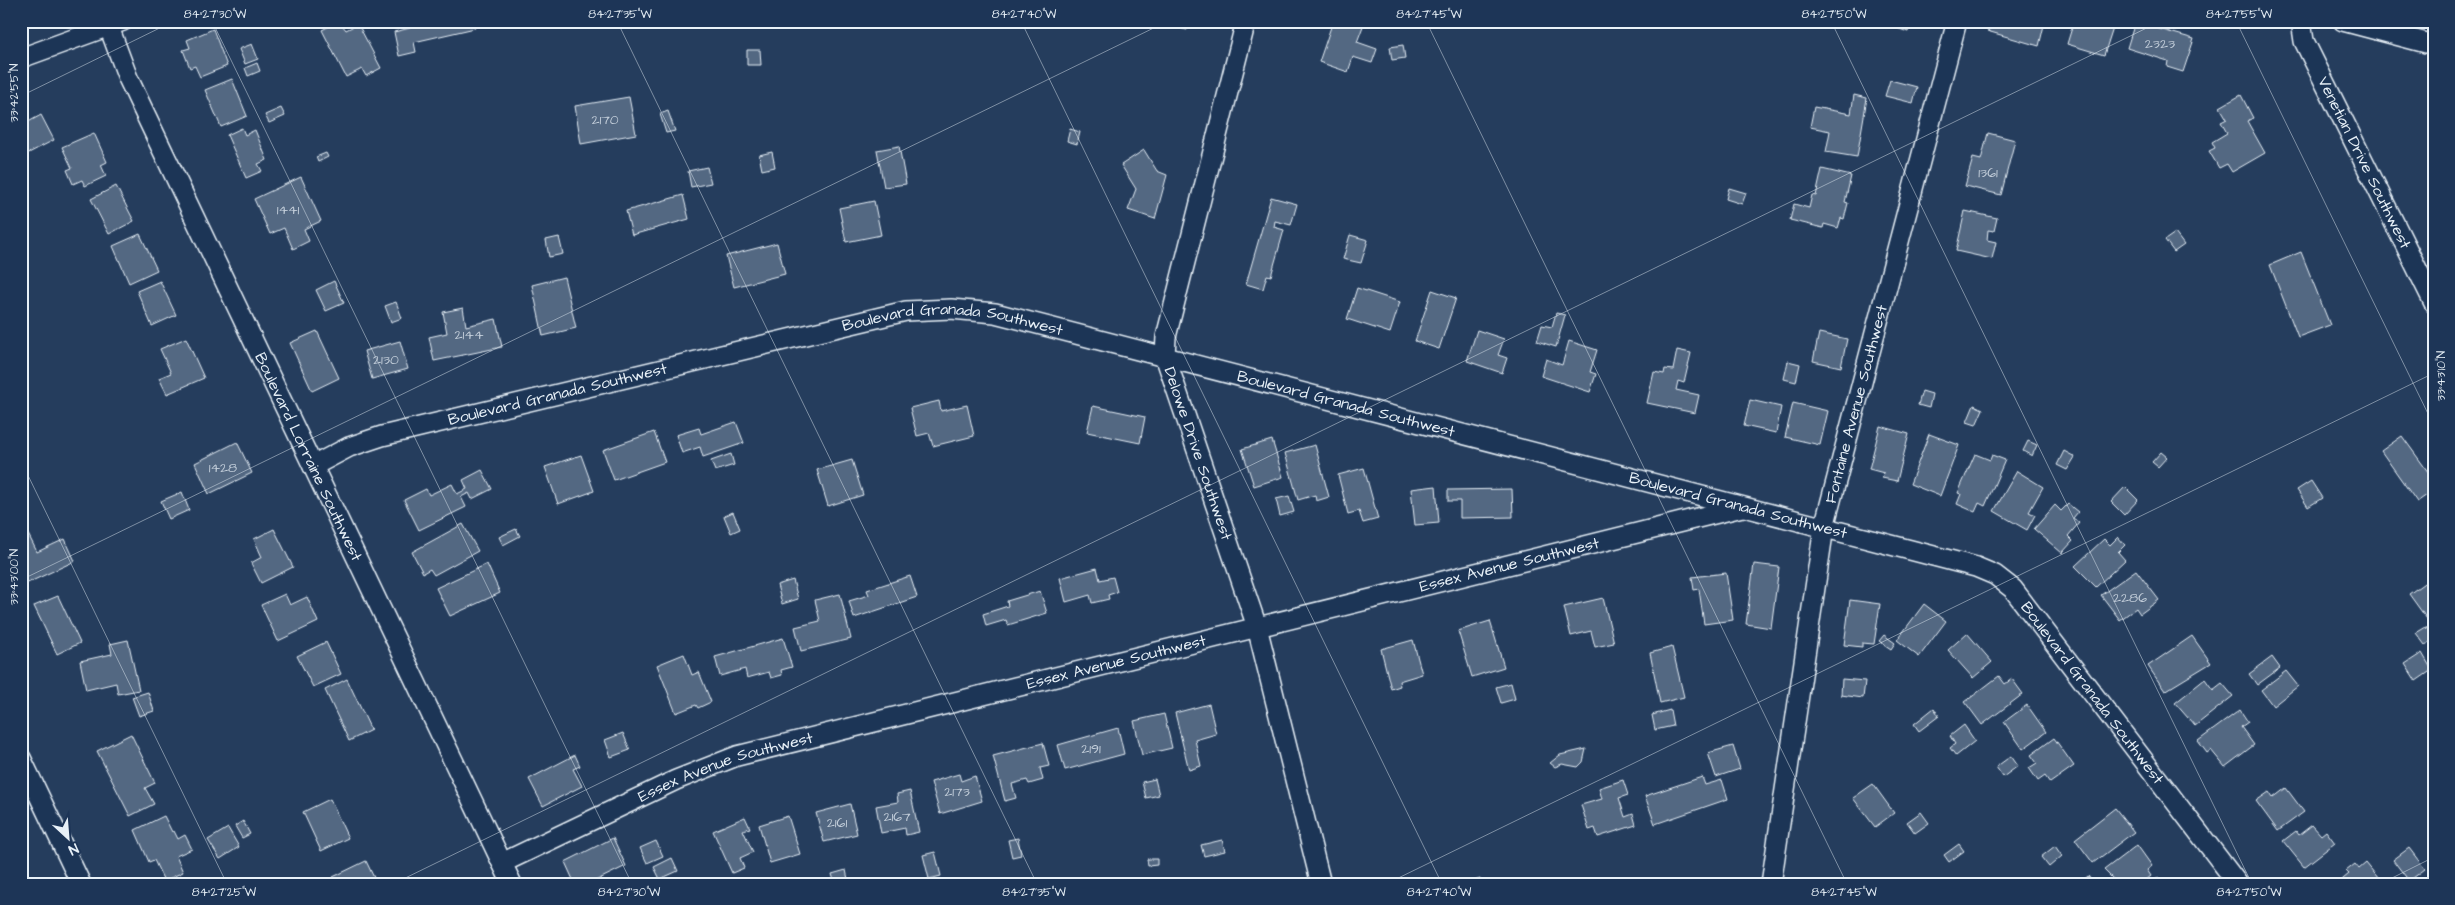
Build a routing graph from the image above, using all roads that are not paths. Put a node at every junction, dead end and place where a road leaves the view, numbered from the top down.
1 (1246, 21) edge
2 (1957, 21) edge
3 (2301, 21) edge
4 (2344, 21) edge
5 (116, 24) edge
6 (2434, 45) edge
7 (21, 58) edge
8 (2434, 303) edge
9 (1165, 356) junction
10 (313, 466) junction
11 (1746, 507) junction
12 (1824, 527) junction
13 (1257, 627) junction
14 (21, 758) edge
15 (502, 863) junction
16 (81, 884) edge
17 (512, 884) edge
18 (1321, 884) edge
19 (1771, 884) edge
20 (2238, 884) edge

1 - 9 street, Delowe Drive Southwest
2 - 12 street, Fontaine Avenue Southwest
3 - 8 street, Venetian Drive Southwest
4 - 6 street
5 - 7 street
5 - 10 street, Boulevard Lorraine Southwest
9 - 10 street, Boulevard Granada Southwest
9 - 11 street, Boulevard Granada Southwest
9 - 13 street, Delowe Drive Southwest
10 - 15 street, Boulevard Lorraine Southwest
11 - 12 street, Boulevard Granada Southwest
11 - 13 street, Essex Avenue Southwest
12 - 19 street, Fontaine Avenue Southwest
12 - 20 street, Boulevard Granada Southwest
13 - 15 street, Essex Avenue Southwest
13 - 18 street, Delowe Drive Southwest
14 - 16 street
15 - 17 street, Boulevard Lorraine Southwest

